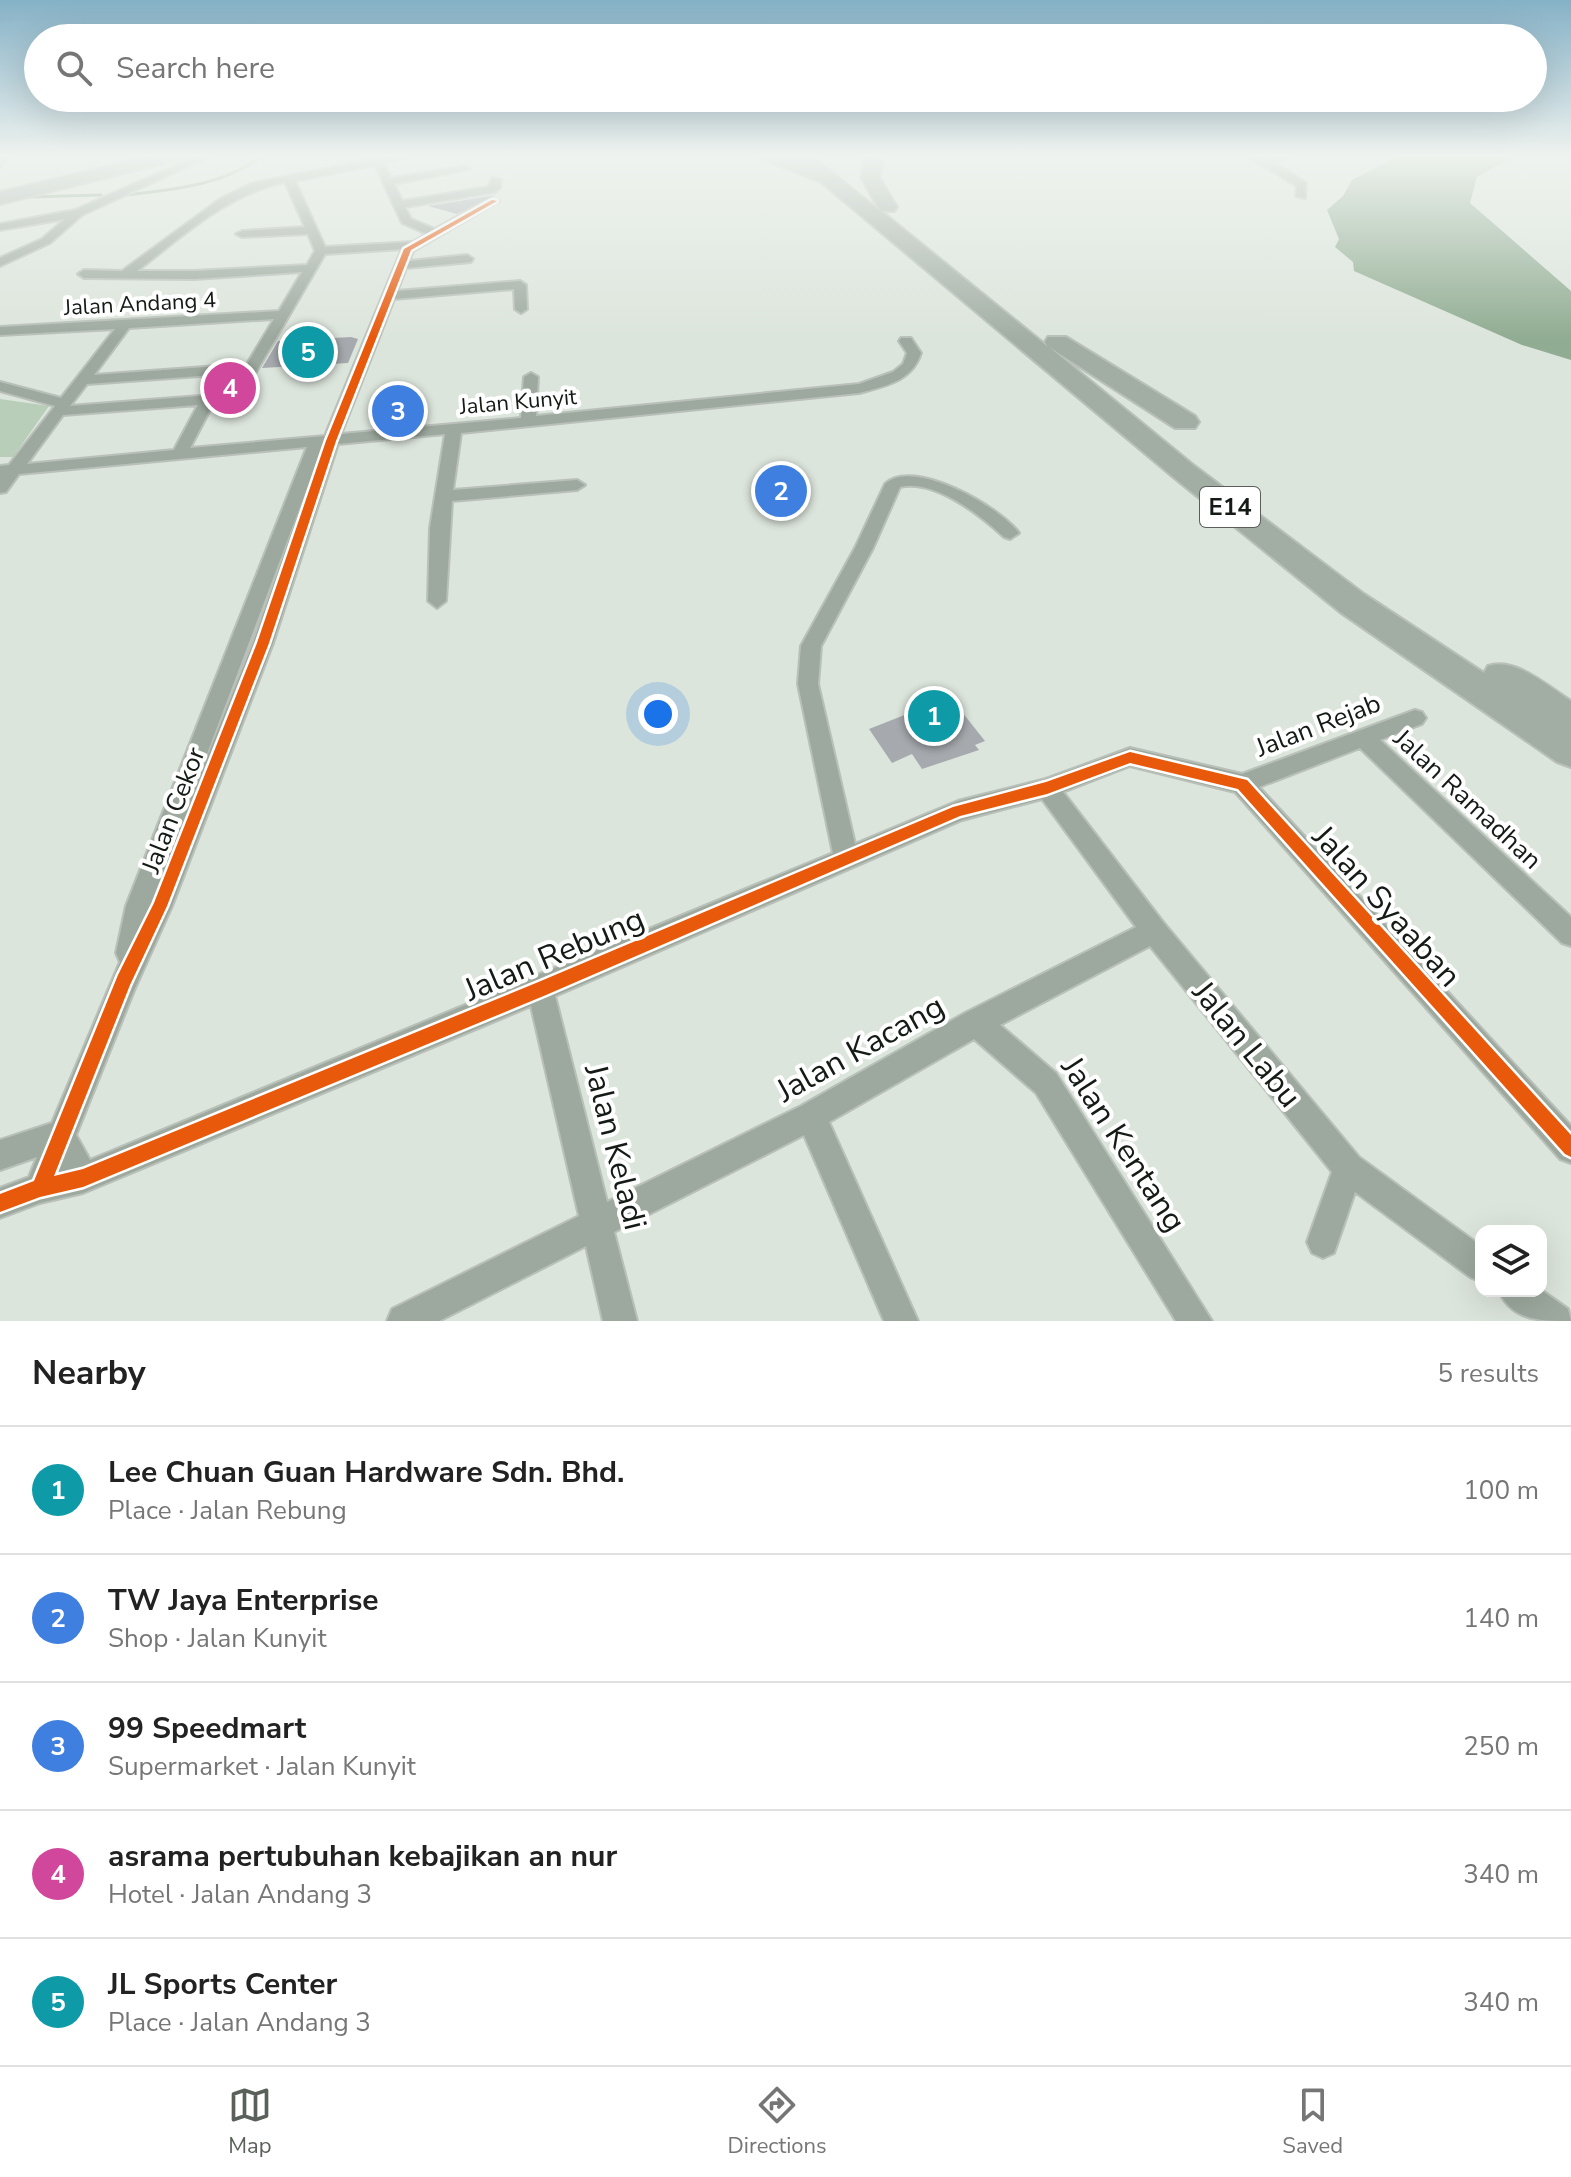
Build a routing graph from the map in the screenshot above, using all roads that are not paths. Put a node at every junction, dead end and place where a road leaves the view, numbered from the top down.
1 (58, 217) edge
2 (74, 217) edge
3 (203, 217) edge
4 (306, 217) edge
5 (405, 217) edge
6 (457, 217) edge
7 (874, 217) edge
8 (899, 217) edge
9 (0, 227) edge
10 (312, 230) junction
11 (434, 233) junction
12 (242, 234) dead end
13 (414, 245) junction
14 (321, 251) junction
15 (467, 259) dead end
16 (0, 262) edge
17 (402, 265) junction
18 (311, 268) junction
19 (84, 274) dead end
20 (125, 274) junction
21 (389, 296) junction
22 (521, 309) dead end
23 (283, 315) junction
24 (125, 324) junction
25 (0, 331) edge
26 (906, 341) dead end
27 (1056, 341) junction
28 (252, 368) junction
29 (531, 377) dead end
30 (82, 380) junction
31 (0, 386) edge
32 (208, 400) junction
33 (61, 408) junction
34 (528, 422) junction
35 (1185, 422) dead end
36 (454, 429) junction
37 (316, 452) junction
38 (179, 455) junction
39 (4, 478) edge
40 (577, 485) dead end
41 (444, 496) junction
42 (1010, 533) dead end
43 (437, 601) dead end
44 (1415, 718) dead end
45 (1571, 720) edge
46 (1362, 737) junction
47 (1571, 751) edge
48 (1242, 784) junction
49 (1047, 788) junction
50 (846, 858) junction
51 (1154, 931) junction
52 (1571, 934) edge
53 (124, 981) junction
54 (540, 989) junction
55 (975, 1023) junction
56 (811, 1116) junction
57 (60, 1135) junction
58 (1571, 1148) edge
59 (0, 1155) edge
60 (1348, 1168) junction
61 (83, 1178) junction
62 (40, 1188) junction
63 (0, 1203) edge
64 (598, 1222) junction
65 (1323, 1242) dead end
66 (1475, 1262) edge
67 (1523, 1297) edge
68 (404, 1321) edge
69 (620, 1321) edge
70 (901, 1321) edge
71 (1195, 1321) edge
72 (1556, 1321) edge

1 - 9 street
2 - 16 street
3 - 20 street
4 - 10 street
5 - 11 street
6 - 11 street, Jalan Cekor
7 - 47 highway, E14
8 - 27 highway, E14
10 - 12 street
10 - 14 street
11 - 13 street, Jalan Cekor
13 - 14 street
13 - 17 street, Jalan Cekor
14 - 18 street
15 - 17 street
17 - 21 street, Jalan Cekor
18 - 20 street
18 - 23 street
19 - 20 street
21 - 22 street
21 - 37 street, Jalan Cekor
23 - 24 street, Jalan Andang 4
23 - 28 street
24 - 25 street, Jalan Andang 4
24 - 30 street
26 - 34 street, Jalan Kunyit
27 - 35 highway
27 - 45 highway, E14
28 - 30 street
28 - 32 street
29 - 34 street
30 - 33 street
31 - 33 street
32 - 33 street
32 - 38 street
33 - 39 street
34 - 36 street, Jalan Kunyit
36 - 37 street, Jalan Kunyit
36 - 41 street
37 - 38 street, Jalan Kunyit
37 - 39 street
37 - 53 street, Jalan Cekor
37 - 53 street, Jalan Cekor
38 - 39 street, Jalan Kunyit
40 - 41 street
41 - 43 street
42 - 50 street
44 - 46 street, Jalan Rejab
46 - 48 street, Jalan Rejab
46 - 52 street, Jalan Ramadhan
48 - 49 street, Jalan Rebung
48 - 58 street, Jalan Syaaban
49 - 50 street, Jalan Rebung
49 - 51 street, Jalan Labu
50 - 54 street, Jalan Rebung
51 - 55 street, Jalan Kacang
51 - 60 street, Jalan Labu
53 - 57 street, Jalan Cekor
54 - 61 street, Jalan Rebung
54 - 64 street, Jalan Keladi
55 - 56 street, Jalan Kacang
55 - 71 street, Jalan Kentang
56 - 64 street, Jalan Kacang
56 - 70 street
57 - 59 street
57 - 61 street
57 - 62 street, Jalan Cekor
60 - 65 street
60 - 66 street, Jalan Labu
61 - 62 street, Jalan Rebung
62 - 63 street, Jalan Rebung
64 - 68 street, Jalan Kacang
64 - 69 street, Jalan Keladi
67 - 72 street

